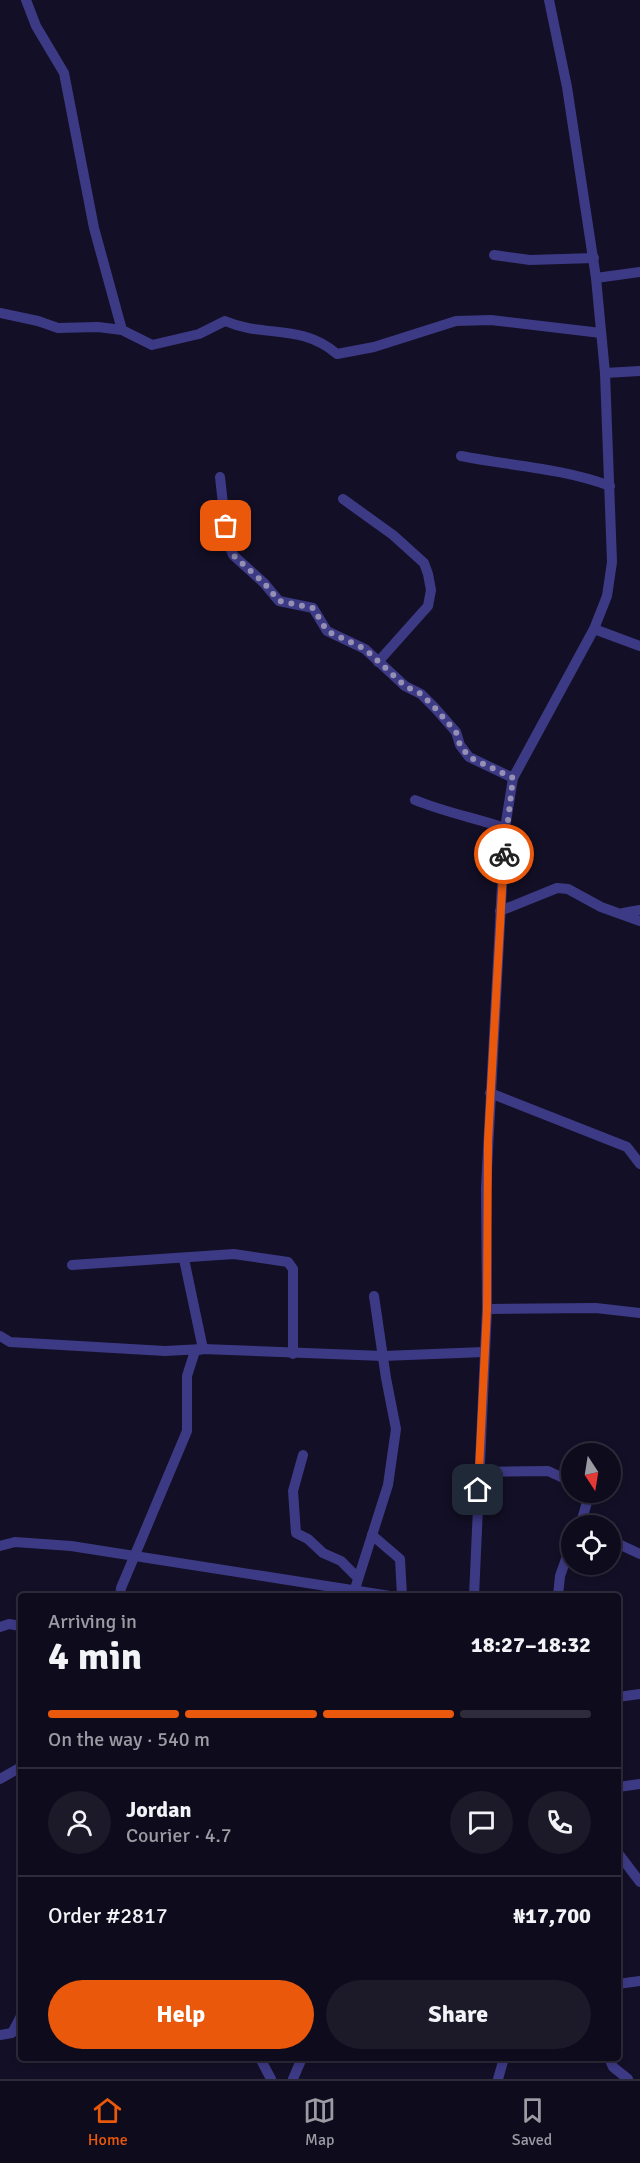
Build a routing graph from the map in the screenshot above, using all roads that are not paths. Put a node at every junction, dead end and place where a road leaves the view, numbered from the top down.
1 (26, 0) edge
2 (549, 0) edge
3 (494, 255) dead end
4 (594, 258) junction
5 (640, 272) edge
6 (596, 278) junction
7 (0, 313) edge
8 (122, 330) junction
9 (601, 333) junction
10 (640, 371) edge
11 (605, 373) junction
12 (461, 456) dead end
13 (220, 477) dead end
14 (610, 486) junction
15 (343, 499) dead end
16 (594, 629) junction
17 (640, 646) edge
18 (378, 662) junction
19 (513, 778) junction
20 (415, 800) dead end
21 (505, 828) junction
22 (640, 910) edge
23 (500, 911) junction
24 (616, 914) junction
25 (640, 921) edge
26 (490, 1093) junction
27 (640, 1164) edge
28 (184, 1259) junction
29 (72, 1265) dead end
30 (374, 1296) dead end
31 (487, 1309) junction
32 (640, 1313) edge
33 (0, 1336) edge
34 (203, 1349) junction
35 (484, 1352) junction
36 (293, 1354) junction
37 (384, 1356) junction
38 (303, 1455) dead end
39 (479, 1472) junction
40 (561, 1477) edge
41 (376, 1521) junction
42 (372, 1535) junction
43 (383, 1542) junction
44 (621, 1545) edge
45 (0, 1546) edge
46 (640, 1554) edge
47 (136, 1555) junction
48 (561, 1573) edge
49 (358, 1578) junction
50 (354, 1592) junction
51 (120, 1593) edge
52 (363, 1593) edge
53 (402, 1593) edge
54 (474, 1593) edge
55 (558, 1593) edge
56 (18, 1626) edge
57 (0, 1627) edge
58 (640, 1694) edge
59 (621, 1697) edge
60 (18, 1769) edge
61 (0, 1779) edge
62 (640, 1784) edge
63 (621, 1787) edge
64 (621, 1857) edge
65 (640, 1882) edge
66 (640, 1981) edge
67 (621, 1984) edge
68 (18, 2022) edge
69 (0, 2035) edge
70 (262, 2061) edge
71 (301, 2061) edge
72 (503, 2061) edge
73 (610, 2061) edge
74 (271, 2079) edge
75 (293, 2079) edge
76 (498, 2079) edge
77 (628, 2079) edge

1 - 8 street
2 - 4 street
3 - 4 street
4 - 6 street
5 - 6 street
6 - 9 street
7 - 8 street
8 - 9 street
9 - 11 street
10 - 11 street
11 - 14 street
12 - 14 street
13 - 18 street
14 - 16 street
15 - 18 street
16 - 17 street
16 - 19 street
18 - 19 street
19 - 21 street
20 - 21 street
21 - 23 street
22 - 24 street
23 - 24 street
23 - 26 street
24 - 25 street
26 - 27 street
26 - 31 street
28 - 29 street
28 - 34 street
28 - 36 street
30 - 37 street
31 - 32 street
31 - 35 street
33 - 34 street
34 - 36 street
34 - 47 street
35 - 37 street
35 - 39 street
36 - 37 street
37 - 41 street
38 - 49 street
39 - 40 street
39 - 54 street
41 - 42 street
41 - 43 street
42 - 43 street
42 - 49 street
43 - 53 street
44 - 46 street
45 - 47 street
47 - 50 street
47 - 51 street
48 - 55 street
49 - 50 street
50 - 52 street
56 - 57 street
58 - 59 street
60 - 61 street
62 - 63 street
64 - 65 street
66 - 67 street
68 - 69 street
70 - 74 street
71 - 75 street
72 - 76 street
73 - 77 street

